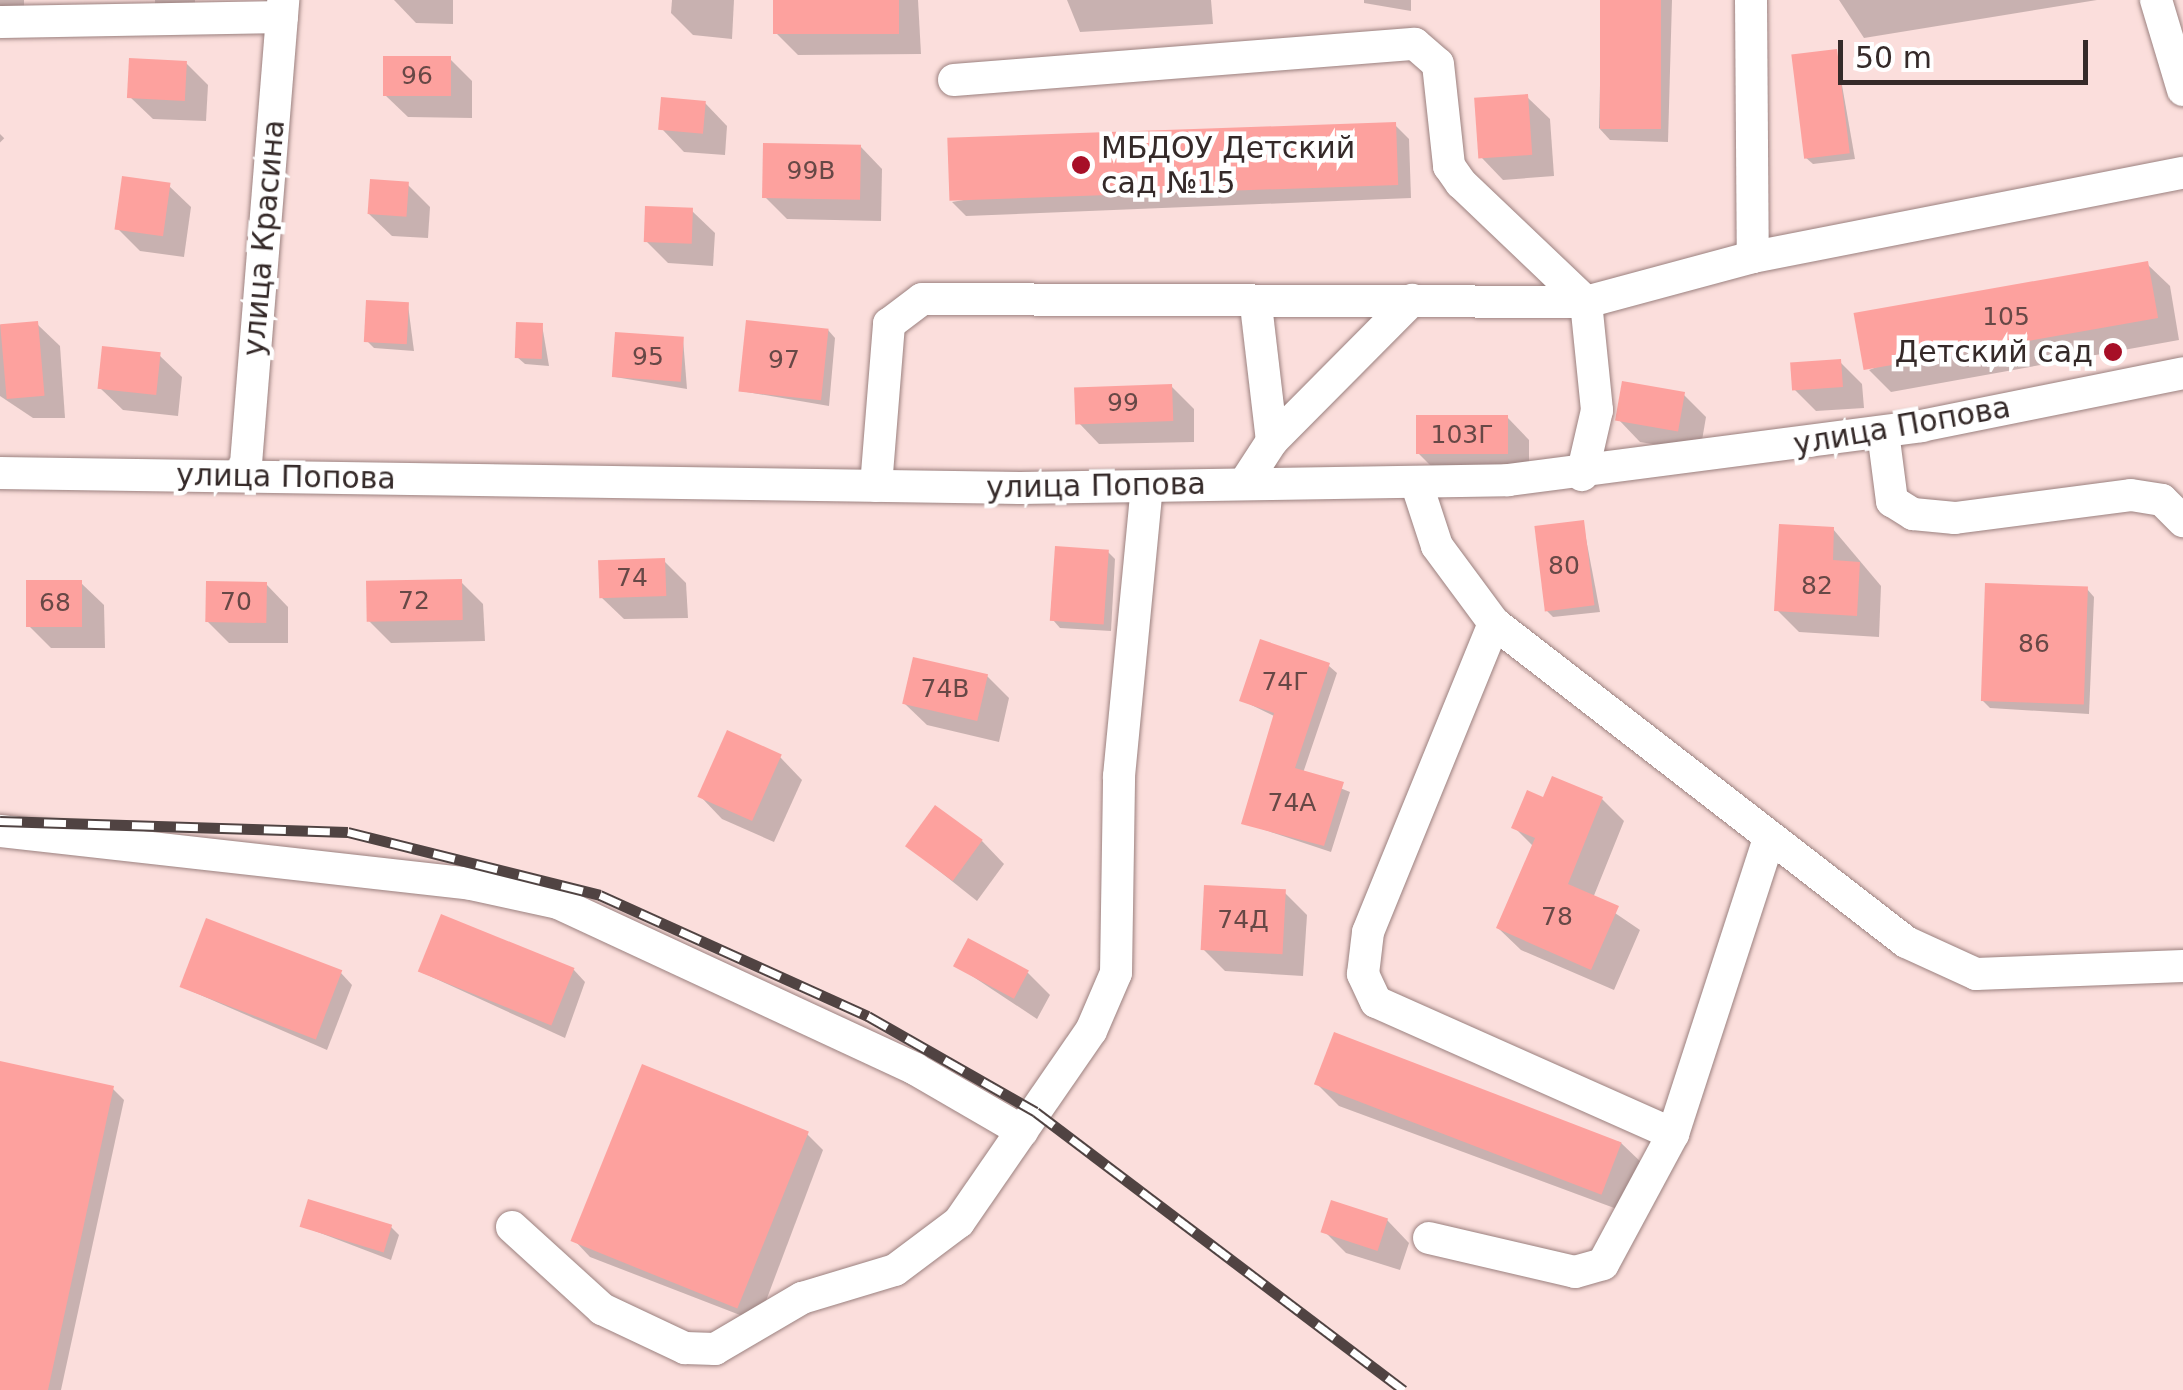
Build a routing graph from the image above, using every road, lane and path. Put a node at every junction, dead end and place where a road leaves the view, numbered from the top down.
1 (1751, 0) edge
2 (2156, 0) edge
3 (283, 8) edge
4 (0, 22) edge
5 (954, 80) dead end
6 (2183, 90) edge
7 (2183, 173) edge
8 (1753, 256) junction
9 (1412, 300) junction
10 (1586, 302) junction
11 (1256, 305) junction
12 (2183, 373) edge
13 (1882, 432) junction
14 (1272, 440) junction
15 (0, 474) edge
16 (245, 476) junction
17 (1582, 476) junction
18 (1416, 482) junction
19 (1244, 484) junction
20 (876, 486) junction
21 (1147, 486) junction
22 (2183, 521) edge
23 (1494, 623) junction
24 (0, 831) edge
25 (1769, 838) junction
26 (2183, 966) edge
27 (1022, 1130) junction
28 (1673, 1134) junction
29 (512, 1228) dead end
30 (1429, 1238) dead end

1 - 8 street
2 - 6 street
3 - 4 street
3 - 16 street, улица Красина
5 - 10 street
7 - 8 street
8 - 10 street
9 - 10 street
9 - 11 street
9 - 14 street
10 - 17 street
11 - 14 street
11 - 20 street
12 - 13 street, улица Попова
13 - 17 street, улица Попова
13 - 22 street
14 - 19 street
15 - 16 street, улица Попова
16 - 20 street, улица Попова
17 - 18 street, улица Попова
18 - 19 street, улица Попова
18 - 23 street
19 - 21 street, улица Попова
20 - 21 street, улица Попова
21 - 27 street
23 - 25 street
23 - 28 street
24 - 27 street
25 - 26 street
25 - 28 street
27 - 29 street
28 - 30 street

